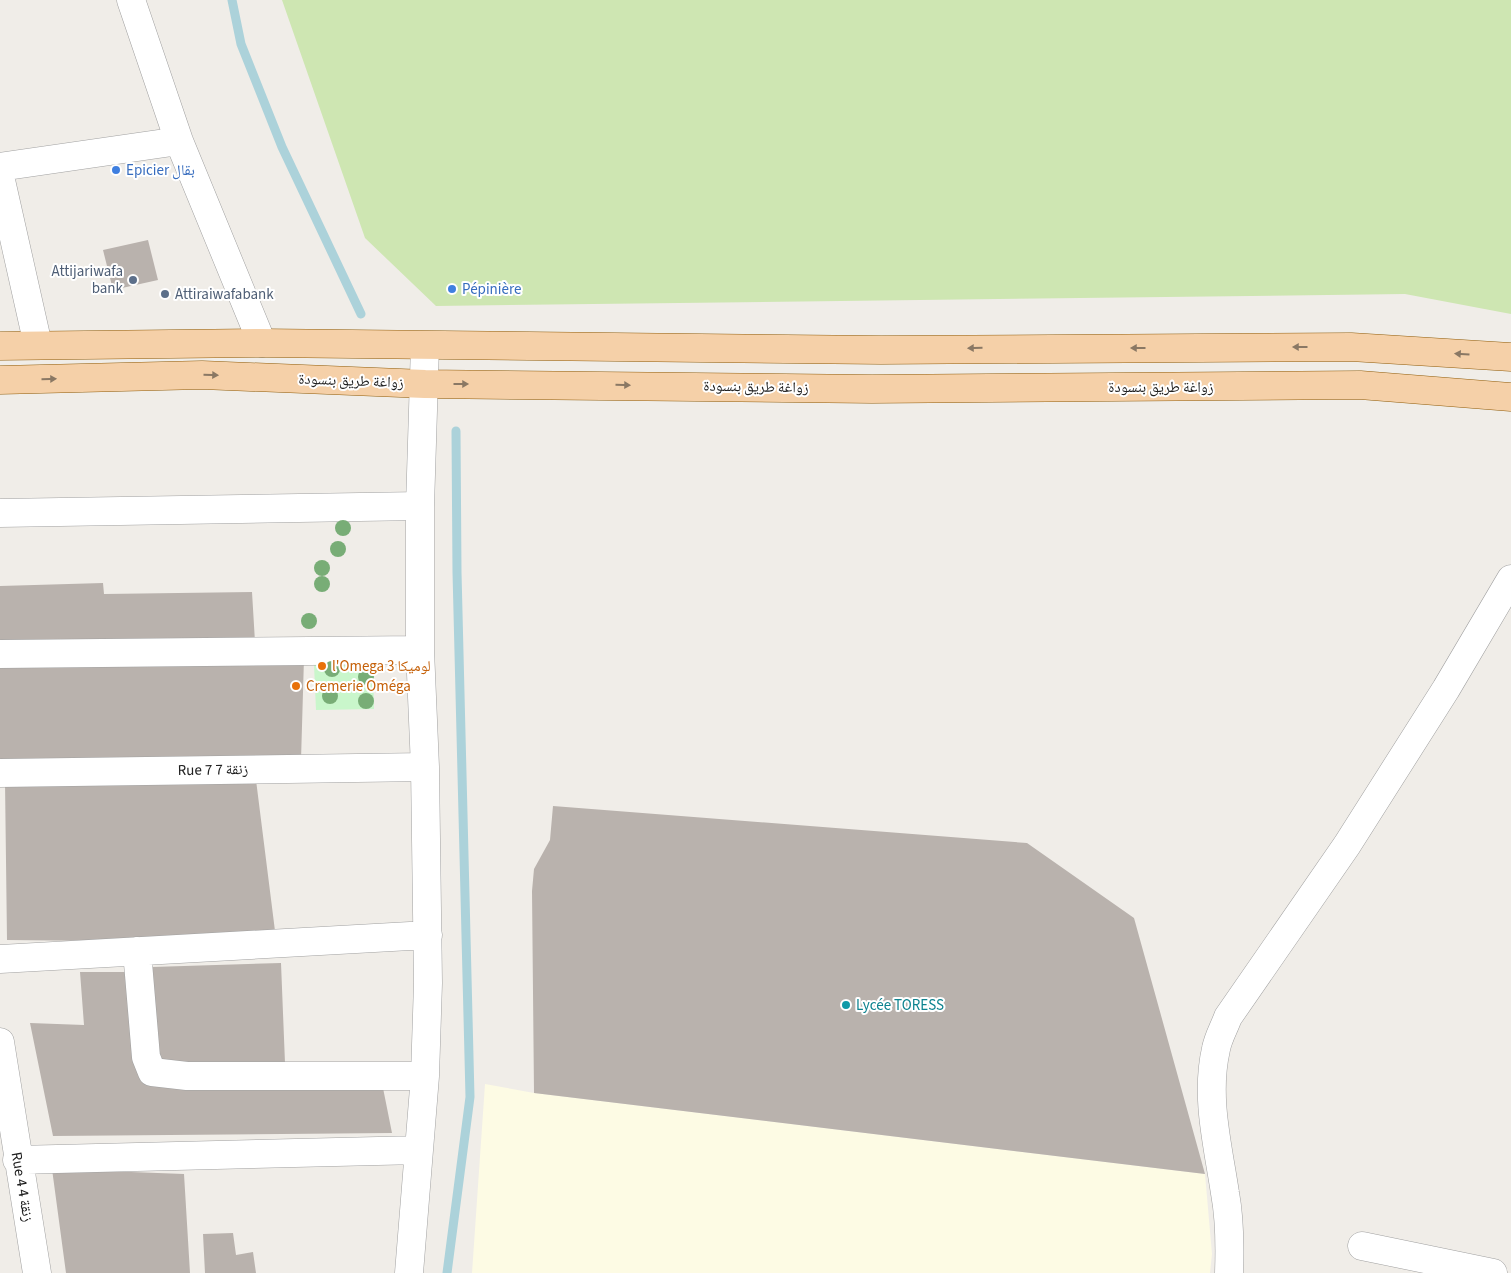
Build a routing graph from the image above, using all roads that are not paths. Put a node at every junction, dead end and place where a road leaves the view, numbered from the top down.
1 (131, 0) edge
2 (179, 141) junction
3 (0, 167) edge
4 (0, 176) edge
5 (262, 342) junction
6 (38, 345) junction
7 (0, 346) edge
8 (425, 346) junction
9 (1511, 357) edge
10 (0, 380) edge
11 (425, 384) junction
12 (1511, 397) edge
13 (420, 506) junction
14 (0, 513) edge
15 (1511, 579) edge
16 (420, 650) junction
17 (0, 654) edge
18 (426, 766) junction
19 (0, 773) edge
20 (428, 935) junction
21 (137, 951) junction
22 (0, 959) edge
23 (0, 1042) edge
24 (425, 1076) junction
25 (5, 1107) edge
26 (419, 1150) junction
27 (17, 1160) junction
28 (1362, 1246) dead end
29 (37, 1273) edge
30 (409, 1273) edge
31 (1229, 1273) edge
32 (1493, 1273) edge

1 - 2 street
2 - 3 street
2 - 5 street
4 - 6 street
5 - 6 main road
5 - 8 main road
6 - 7 main road
9 -> 8 main road
8 - 11 street
10 -> 11 main road, زواغة طريق بنسودة
11 -> 12 main road, زواغة طريق بنسودة
11 - 13 street
13 - 14 street
13 - 16 street
15 - 31 street
16 - 17 street
16 - 18 street
18 - 19 street, Rue 7 زنقة 7
18 - 20 street
20 - 21 street
20 - 24 street
21 - 22 street
21 - 24 street
23 - 25 street, Rue 4 زنقة 4
24 - 26 street
25 - 27 street, Rue 4 زنقة 4
26 - 27 street
26 - 30 street
27 - 29 street, Rue 4 زنقة 4
28 - 32 street

